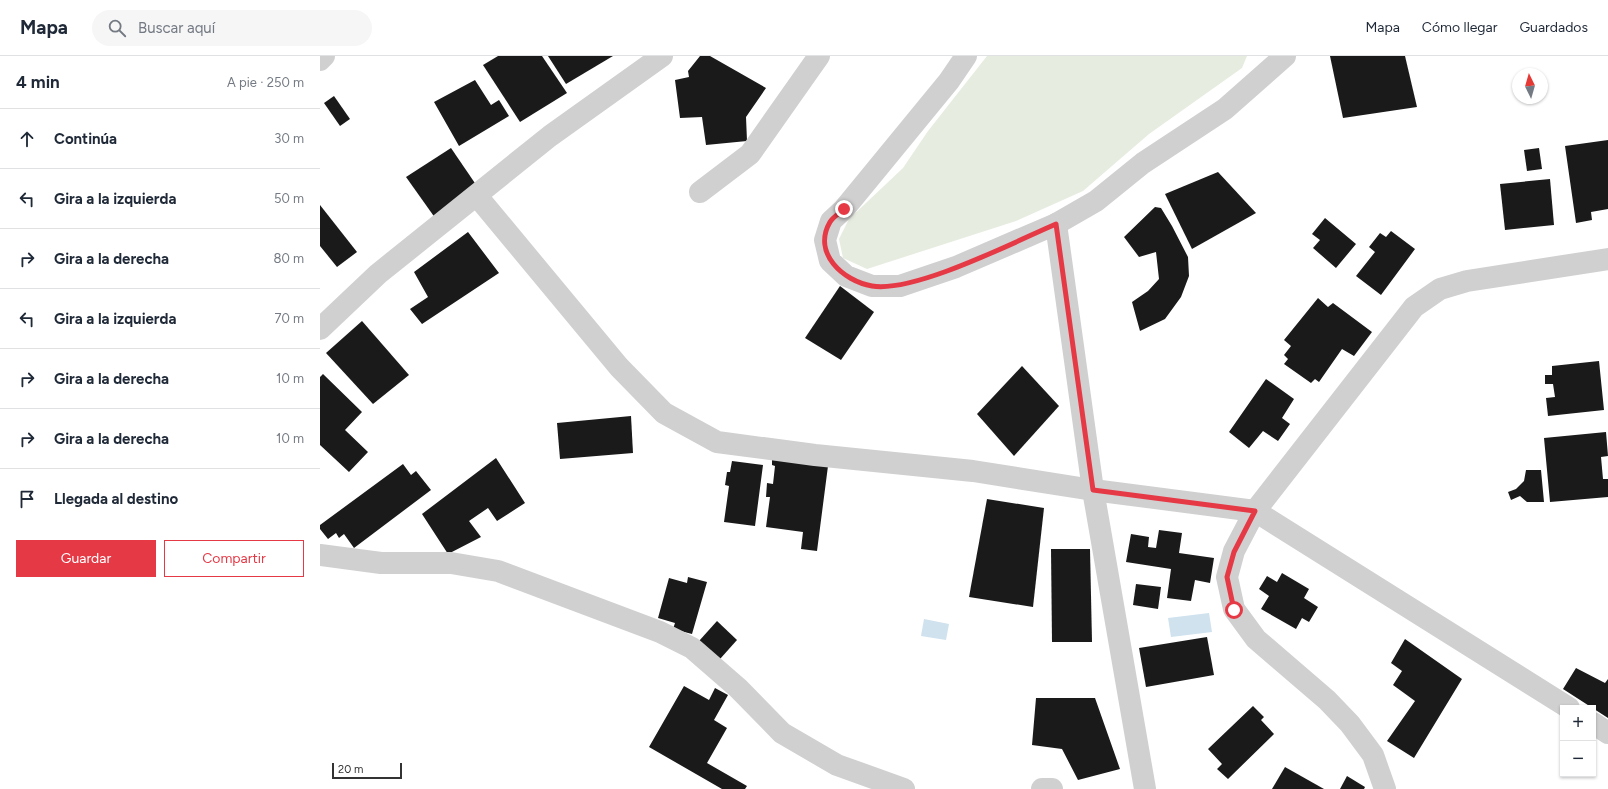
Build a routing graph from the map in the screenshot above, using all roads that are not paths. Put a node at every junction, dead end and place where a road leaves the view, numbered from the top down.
1 (324, 56) edge
2 (662, 56) edge
3 (819, 56) edge
4 (966, 56) edge
5 (1285, 56) edge
6 (320, 60) edge
7 (700, 192) dead end
8 (477, 196) junction
9 (1056, 224) junction
10 (1608, 259) edge
11 (320, 329) edge
12 (1093, 490) junction
13 (1255, 511) junction
14 (320, 555) edge
15 (1564, 705) edge
16 (1596, 725) edge
17 (1608, 733) edge
18 (904, 789) edge
19 (1042, 789) edge
20 (1052, 789) edge
21 (1146, 789) edge
22 (1385, 789) edge

1 - 6 street
2 - 8 street
3 - 7 street
4 - 9 street
5 - 9 street
8 - 11 street
8 - 12 street
9 - 12 street
10 - 13 street
12 - 13 street
12 - 21 street
13 - 15 street
13 - 22 street
14 - 18 street
16 - 17 street
19 - 20 street

